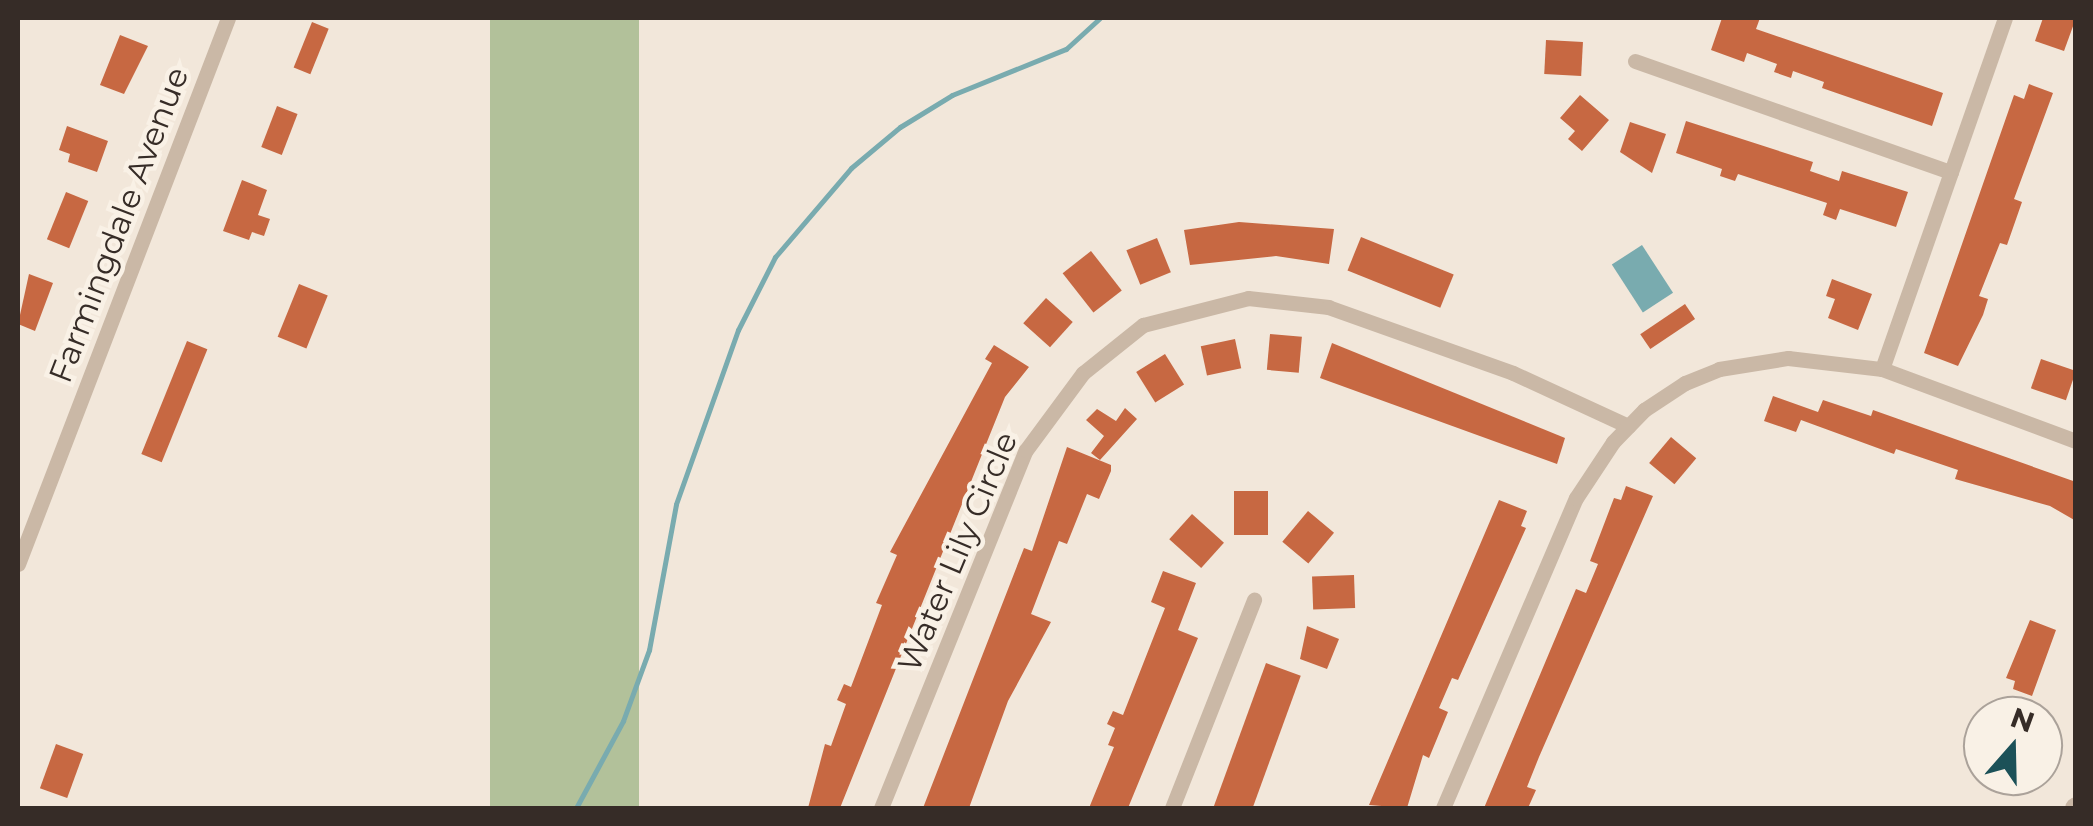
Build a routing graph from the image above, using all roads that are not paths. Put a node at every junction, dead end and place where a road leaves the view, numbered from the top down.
1 (228, 18) edge
2 (2004, 18) edge
3 (1635, 61) dead end
4 (1951, 172) junction
5 (1882, 370) junction
6 (1628, 426) junction
7 (2076, 441) edge
8 (18, 564) edge
9 (1254, 600) dead end
10 (881, 808) edge
11 (1172, 808) edge
12 (1443, 808) edge

1 - 8 street, Farmingdale Avenue
2 - 4 street
3 - 4 street
4 - 5 street
5 - 6 street
5 - 7 street
6 - 10 street, Water Lily Circle
6 - 12 street
9 - 11 street

